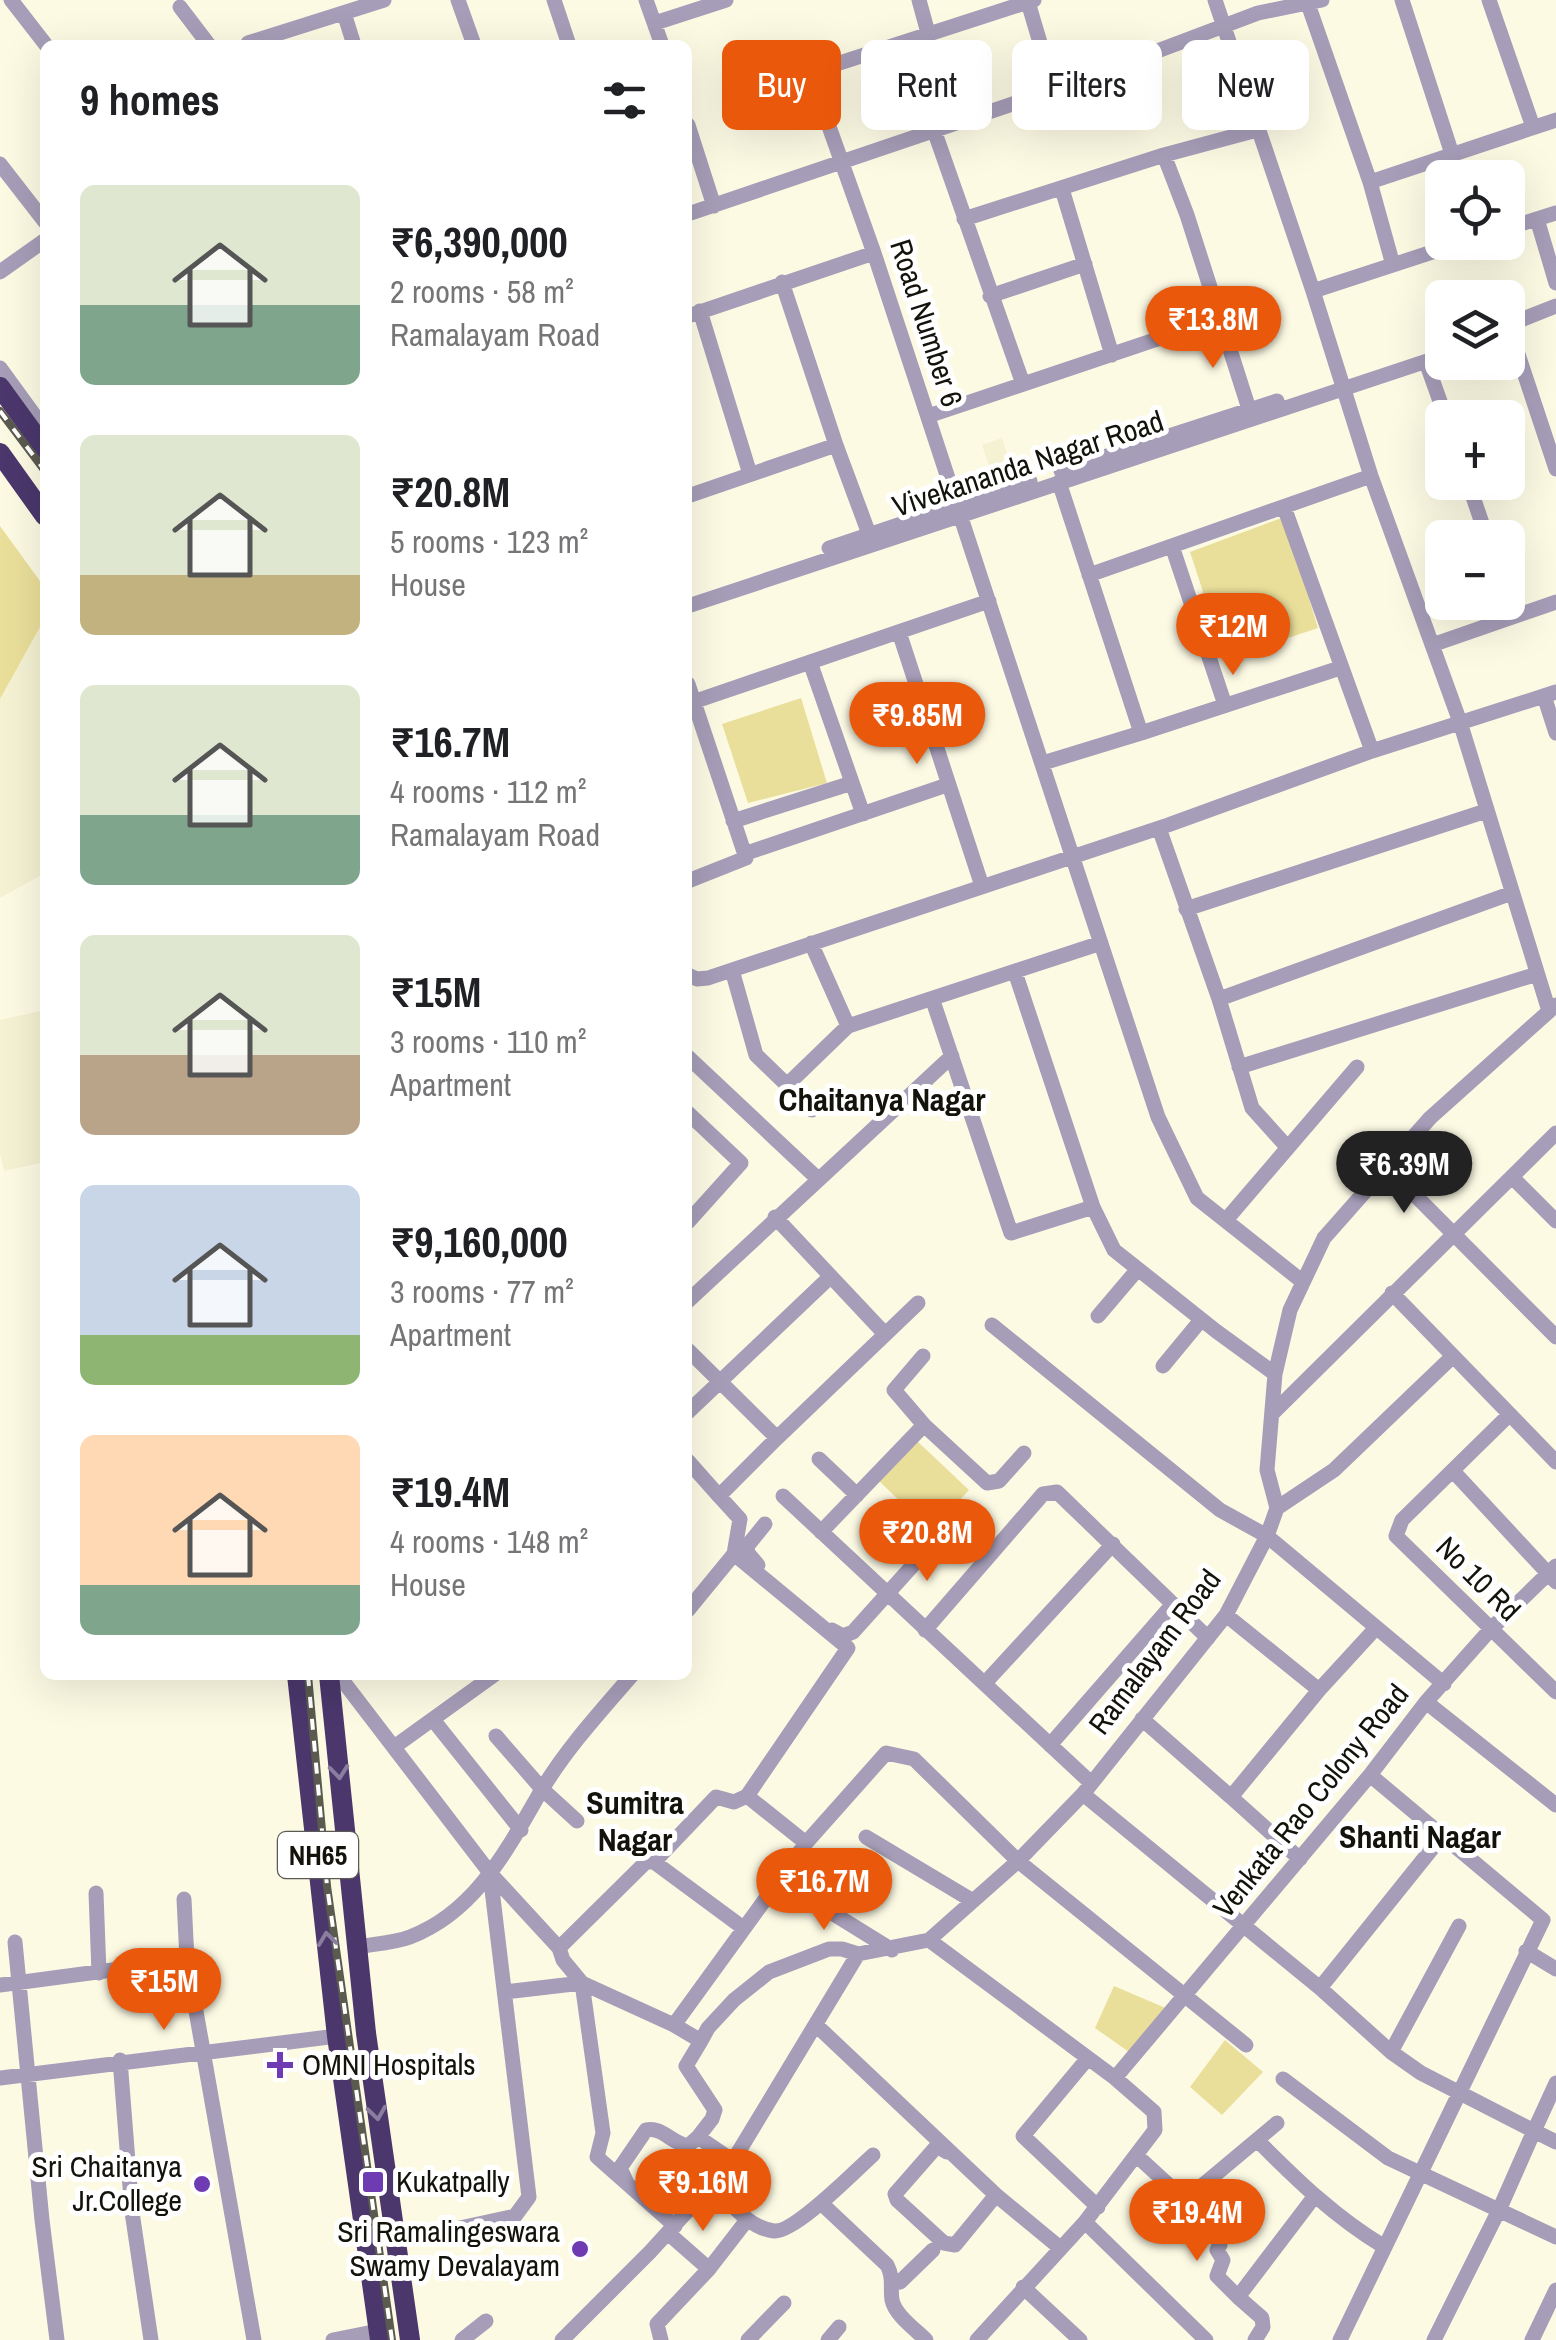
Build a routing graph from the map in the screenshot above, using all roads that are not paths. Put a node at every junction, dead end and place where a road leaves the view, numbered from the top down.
1 (12, 0) edge
2 (384, 0) edge
3 (458, 0) edge
4 (554, 0) edge
5 (646, 0) edge
6 (726, 0) edge
7 (919, 0) edge
8 (1215, 0) edge
9 (1322, 0) edge
10 (1402, 0) edge
11 (1488, 0) edge
12 (1031, 1) edge
13 (1307, 1) edge
14 (180, 7) dead end
15 (344, 13) junction
16 (654, 24) junction
17 (1225, 27) junction
18 (928, 33) junction
19 (42, 40) edge
20 (205, 40) edge
21 (269, 40) edge
22 (352, 40) edge
23 (472, 40) edge
24 (567, 40) edge
25 (660, 40) edge
26 (1041, 40) edge
27 (1229, 40) edge
28 (1162, 50) edge
29 (841, 62) edge
30 (1556, 120) edge
31 (1532, 127) junction
32 (830, 130) edge
33 (934, 130) joint
34 (1257, 130) joint
35 (692, 137) edge
36 (1452, 154) junction
37 (1164, 155) junction
38 (840, 161) junction
39 (0, 164) edge
40 (1370, 182) junction
41 (1062, 189) junction
42 (714, 206) junction
43 (692, 213) edge
44 (1556, 213) edge
45 (40, 216) edge
46 (964, 219) junction
47 (1536, 219) junction
48 (1525, 223) edge
49 (40, 244) edge
50 (874, 252) junction
51 (1425, 255) edge
52 (1084, 264) junction
53 (1393, 266) junction
54 (0, 272) edge
55 (782, 282) junction
56 (1556, 283) edge
57 (1314, 291) junction
58 (990, 296) junction
59 (1556, 306) edge
60 (694, 314) edge
61 (1220, 318) junction
62 (1556, 318) edge
63 (1525, 322) edge
64 (1525, 327) edge
65 (1425, 354) edge
66 (1112, 355) junction
67 (1425, 362) edge
68 (0, 368) edge
69 (1525, 378) edge
70 (1023, 384) junction
71 (1342, 386) junction
72 (0, 387) edge
73 (1249, 409) junction
74 (7, 411) edge
75 (928, 416) junction
76 (40, 423) edge
77 (40, 444) edge
78 (836, 445) junction
79 (0, 453) edge
80 (1556, 469) edge
81 (750, 474) junction
82 (1371, 476) junction
83 (1059, 482) junction
84 (692, 495) edge
85 (1284, 507) junction
86 (40, 509) edge
87 (959, 509) junction
88 (869, 534) junction
89 (1172, 546) junction
90 (1089, 576) junction
91 (692, 594) edge
92 (989, 602) junction
93 (1556, 602) edge
94 (692, 605) edge
95 (1525, 613) edge
96 (1504, 620) edge
97 (898, 632) junction
98 (1432, 645) junction
99 (810, 662) junction
100 (1340, 668) junction
101 (1550, 694) edge
102 (692, 698) edge
103 (693, 702) junction
104 (1225, 705) junction
105 (1460, 722) junction
106 (1556, 732) edge
107 (1141, 733) junction
108 (1372, 751) junction
109 (1043, 763) junction
110 (852, 782) junction
111 (947, 785) junction
112 (1486, 810) junction
113 (863, 814) junction
114 (733, 821) junction
115 (1159, 828) junction
116 (744, 854) junction
117 (1074, 856) junction
118 (692, 878) edge
119 (982, 886) junction
120 (1512, 893) junction
121 (1186, 909) junction
122 (811, 943) junction
123 (1100, 943) junction
124 (732, 970) junction
125 (1015, 972) junction
126 (1536, 974) junction
127 (692, 977) edge
128 (1219, 998) junction
129 (933, 1001) junction
130 (1552, 1008) edge
131 (848, 1026) junction
132 (952, 1056) junction
133 (692, 1061) edge
134 (1239, 1067) junction
135 (1358, 1067) dead end
136 (786, 1085) junction
137 (812, 1110) dead end
138 (692, 1117) edge
139 (1556, 1133) edge
140 (1288, 1148) junction
141 (1387, 1167) junction
142 (1512, 1177) junction
143 (818, 1178) junction
144 (1093, 1206) junction
145 (775, 1217) junction
146 (692, 1218) edge
147 (1226, 1220) junction
148 (1556, 1221) edge
149 (1454, 1234) junction
150 (1138, 1269) junction
151 (830, 1276) junction
152 (1303, 1282) junction
153 (1392, 1293) junction
154 (692, 1297) edge
155 (918, 1304) dead end
156 (1098, 1316) dead end
157 (1202, 1320) junction
158 (992, 1325) dead end
159 (885, 1334) junction
160 (1556, 1337) edge
161 (692, 1354) edge
162 (924, 1356) dead end
163 (1452, 1358) junction
164 (1164, 1366) dead end
165 (1275, 1374) junction
166 (721, 1381) junction
167 (692, 1408) edge
168 (1272, 1414) junction
169 (1508, 1415) junction
170 (924, 1425) junction
171 (776, 1438) junction
172 (1024, 1453) dead end
173 (819, 1459) dead end
174 (1556, 1462) edge
175 (692, 1466) edge
176 (1453, 1471) junction
177 (858, 1495) junction
178 (719, 1496) junction
179 (782, 1496) dead end
180 (1278, 1508) junction
181 (765, 1524) dead end
182 (822, 1532) junction
183 (1267, 1536) junction
184 (932, 1544) dead end
185 (1113, 1544) junction
186 (734, 1554) junction
187 (1553, 1573) edge
188 (888, 1593) junction
189 (1173, 1604) junction
190 (692, 1605) edge
191 (1226, 1615) junction
192 (1375, 1629) junction
193 (926, 1630) junction
194 (1490, 1630) junction
195 (1208, 1638) junction
196 (298, 1680) edge
197 (330, 1680) edge
198 (338, 1680) edge
199 (628, 1680) edge
200 (476, 1681) edge
201 (985, 1683) junction
202 (1444, 1684) junction
203 (1319, 1690) junction
204 (1556, 1692) edge
205 (1426, 1702) junction
206 (1142, 1719) junction
207 (434, 1720) junction
208 (496, 1736) dead end
209 (1050, 1746) junction
210 (394, 1747) junction
211 (1370, 1776) junction
212 (1087, 1788) junction
213 (542, 1789) junction
214 (747, 1796) junction
215 (1231, 1797) junction
216 (1556, 1805) edge
217 (577, 1821) dead end
218 (521, 1830) junction
219 (1444, 1835) junction
220 (866, 1837) dead end
221 (806, 1843) junction
222 (1300, 1859) junction
223 (654, 1862) junction
224 (1018, 1862) junction
225 (490, 1873) junction
226 (779, 1880) junction
227 (96, 1893) dead end
228 (184, 1899) dead end
229 (973, 1900) junction
230 (1244, 1925) junction
231 (1459, 1926) dead end
232 (742, 1927) junction
233 (929, 1940) junction
234 (15, 1942) dead end
235 (356, 1947) junction
236 (560, 1948) junction
237 (892, 1950) junction
238 (1526, 1951) junction
239 (858, 1954) junction
240 (187, 1960) junction
241 (1556, 1969) edge
242 (99, 1973) junction
243 (20, 1983) junction
244 (582, 1983) junction
245 (0, 1985) edge
246 (1320, 1988) junction
247 (504, 1992) junction
248 (1186, 1995) junction
249 (674, 2025) junction
250 (816, 2026) junction
251 (336, 2036) junction
252 (701, 2042) junction
253 (1246, 2045) dead end
254 (204, 2052) junction
255 (1391, 2052) junction
256 (1088, 2058) junction
257 (120, 2060) junction
258 (30, 2072) junction
259 (0, 2078) edge
260 (1115, 2078) junction
261 (1283, 2079) dead end
262 (1556, 2083) edge
263 (1458, 2092) junction
264 (1278, 2123) dead end
265 (1534, 2131) junction
266 (698, 2138) junction
267 (1258, 2142) junction
268 (1556, 2142) edge
269 (873, 2155) dead end
270 (1136, 2155) junction
271 (733, 2161) junction
272 (971, 2172) junction
273 (1422, 2174) junction
274 (627, 2182) junction
275 (712, 2184) junction
276 (996, 2196) junction
277 (1314, 2197) junction
278 (1185, 2200) junction
279 (821, 2202) junction
280 (1098, 2207) junction
281 (1500, 2208) junction
282 (747, 2220) junction
283 (1085, 2222) junction
284 (671, 2230) junction
285 (423, 2236) dead end
286 (1556, 2237) edge
287 (1383, 2246) junction
288 (1059, 2247) junction
289 (933, 2250) dead end
290 (709, 2269) junction
291 (893, 2283) junction
292 (1023, 2288) junction
293 (1556, 2290) edge
294 (1238, 2297) junction
295 (784, 2303) dead end
296 (486, 2321) dead end
297 (982, 2334) edge
298 (379, 2336) edge
299 (569, 2338) edge
300 (57, 2340) edge
301 (151, 2340) edge
302 (254, 2340) edge
303 (332, 2340) edge
304 (410, 2340) edge
305 (462, 2340) edge
306 (661, 2340) edge
307 (748, 2340) edge
308 (926, 2340) edge
309 (1002, 2340) edge
310 (1080, 2340) edge
311 (1206, 2340) edge
312 (1255, 2340) edge
313 (1340, 2340) edge
314 (1434, 2340) edge
315 (1532, 2340) edge

1 - 19 street
2 - 15 street
3 - 23 street
4 - 24 street
5 - 16 street
6 - 16 street
7 - 18 street
8 - 17 street
9 - 13 street
10 - 36 street
11 - 31 street
12 - 18 street
12 - 26 street
13 - 17 street
13 - 40 street
14 - 20 street
15 - 21 street
15 - 22 street
16 - 25 street
17 - 27 street
17 - 28 street
18 - 29 street
30 - 31 street
31 - 36 street
32 - 38 street, Road Number 6
33 - 38 street
33 - 46 street
34 - 37 street
34 - 57 street
35 - 42 street
36 - 40 street
37 - 41 street
37 - 61 street
38 - 42 street
38 - 50 street, Road Number 6
39 - 45 street
40 - 53 street
41 - 46 street
41 - 52 street
42 - 43 street
44 - 47 street
46 - 58 street
47 - 48 street
47 - 56 street
49 - 54 street
50 - 55 street
50 - 75 street, Road Number 6
51 - 53 street
52 - 58 street
52 - 66 street
53 - 57 street
55 - 60 street
55 - 78 street
57 - 71 street
58 - 70 street
59 - 63 street
60 - 81 street
61 - 66 street
61 - 73 street
62 - 64 street
65 - 71 street, Vivekananda Nagar Road
66 - 70 street
67 - 71 street, Vivekananda Nagar Road
68 - 76 street
69 - 80 street
70 - 75 street
71 - 73 street, Vivekananda Nagar Road
71 - 82 street
71 - 83 street, Vivekananda Nagar Road
72 - 74 highway
73 - 87 street, Vivekananda Nagar Road
74 - 77 highway
75 - 87 street, Road Number 6
78 - 81 street
78 - 88 street
79 - 86 highway
81 - 84 street
82 - 85 street
82 - 98 street
83 - 87 street, Vivekananda Nagar Road
83 - 90 street
85 - 89 street
85 - 100 street
87 - 88 street, Vivekananda Nagar Road
87 - 92 street, Road Number 6
87 - 94 street, Vivekananda Nagar Road
88 - 91 street, Vivekananda Nagar Road
89 - 90 street
89 - 104 street
90 - 107 street
92 - 97 street
92 - 109 street, Road Number 6
93 - 95 street
96 - 98 street
97 - 99 street
97 - 111 street
98 - 105 street
99 - 103 street
99 - 110 street
100 - 104 street
100 - 108 street
101 - 105 street
101 - 106 street
102 - 103 street
103 - 114 street
104 - 107 street
105 - 108 street
105 - 112 street
107 - 109 street
108 - 115 street
109 - 117 street, Road Number 6
110 - 113 street
110 - 114 street
111 - 113 street
111 - 119 street
112 - 120 street
112 - 121 street
113 - 116 street
114 - 116 street
115 - 117 street
115 - 121 street
116 - 118 street
117 - 119 street
117 - 123 street, Road Number 6
119 - 122 street
120 - 126 street
120 - 128 street
121 - 128 street
122 - 124 street
122 - 131 street
123 - 125 street
123 - 147 street, Road Number 6
124 - 127 street
124 - 136 street
125 - 129 street
125 - 144 street
126 - 130 street
126 - 134 street
128 - 134 street
129 - 131 street
129 - 132 street
130 - 141 street
131 - 136 street
132 - 143 street
132 - 144 street
133 - 143 street
134 - 140 street
135 - 140 street
136 - 137 street
138 - 146 street
139 - 142 street
140 - 147 street
141 - 149 street
141 - 152 street
142 - 148 street
142 - 149 street
143 - 145 street
144 - 150 street
145 - 151 street
145 - 154 street
147 - 152 street, Road Number 6
149 - 153 street
149 - 160 street
150 - 156 street
150 - 157 street
151 - 159 street
151 - 166 street
152 - 165 street
153 - 163 street
153 - 168 street
155 - 159 street
157 - 164 street
157 - 165 street
158 - 183 street
159 - 171 street
161 - 166 street
162 - 170 street
163 - 169 street
163 - 180 street
165 - 168 street
166 - 167 street
166 - 171 street
168 - 180 street
169 - 174 street
169 - 176 street, No 10 Rd
170 - 172 street
170 - 177 street
171 - 178 street
173 - 177 street
175 - 178 street
176 - 187 street
176 - 194 street, No 10 Rd
177 - 182 street
178 - 186 street
179 - 182 street
180 - 183 street, Ramalayam Road
181 - 188 street
182 - 188 street
183 - 191 street, Ramalayam Road
183 - 192 street
184 - 188 street
185 - 189 street
185 - 193 street
185 - 201 street
186 - 190 street
186 - 214 street
187 - 194 street, Venkata Rao Colony Road
188 - 193 street
189 - 195 street
189 - 209 street
191 - 195 street, Ramalayam Road
191 - 203 street
192 - 202 street
192 - 203 street
193 - 201 street
194 - 202 street, Venkata Rao Colony Road
194 - 204 street, No 10 Rd
195 - 206 street, Ramalayam Road
251 -> 196 highway, NH65
197 -> 235 highway, NH65
198 - 210 street
199 - 213 street
200 - 207 street
201 - 209 street
202 - 205 street, Venkata Rao Colony Road
203 - 215 street
205 - 211 street, Venkata Rao Colony Road
205 - 216 street
206 - 212 street, Ramalayam Road
206 - 215 street
207 - 210 street
207 - 218 street
208 - 213 street
209 - 212 street
210 - 225 street
211 - 219 street
211 - 222 street, Venkata Rao Colony Road
212 - 224 street, Ramalayam Road
212 - 230 street
213 - 217 street
213 - 218 street
214 - 221 street
214 - 223 street
215 - 222 street
218 - 225 street
219 - 238 street
219 - 246 street
220 - 229 street
221 - 224 street
221 - 226 street
222 - 230 street, Venkata Rao Colony Road
223 - 232 street
223 - 236 street
224 - 229 street, Ramalayam Road
224 - 248 street
225 - 235 street
225 - 236 street
225 - 247 street
226 - 232 street
226 - 237 street
227 - 242 street
228 - 240 street
229 - 233 street, Ramalayam Road
230 - 246 street
230 - 248 street, Venkata Rao Colony Road
231 - 255 street
232 - 249 street
233 - 237 street, Ramalayam Road
233 - 256 street
234 - 243 street
235 -> 304 highway, NH65
236 - 244 street
237 - 239 street, Ramalayam Road
238 - 241 street
238 - 263 street
239 - 250 street
239 - 252 street, Ramalayam Road
240 - 242 street
240 - 254 street
242 - 243 street
243 - 245 street
243 - 258 street
244 - 247 street
244 - 249 street
244 - 274 street
246 - 255 street
247 - 285 street
248 - 253 street
248 - 260 street, Venkata Rao Colony Road
249 - 252 street
250 - 271 street
250 - 272 street
251 - 254 street
251 - 298 highway, NH65
252 - 266 street
254 - 257 street
254 - 302 street
255 - 263 street
256 - 260 street
256 - 280 street
257 - 258 street
257 - 301 street
258 - 259 street
258 - 300 street
260 - 270 street
261 - 273 street
262 - 265 street
263 - 265 street
263 - 273 street
264 - 267 street
265 - 268 street
265 - 281 street
266 - 271 street
266 - 274 street
267 - 277 street
267 - 278 street
269 - 279 street
270 - 278 street
270 - 280 street
271 - 275 street
272 - 276 street
272 - 276 street
273 - 281 street
273 - 287 street
274 - 284 street
275 - 282 street
275 - 284 street
276 - 288 street
277 - 287 street
277 - 294 street
278 - 294 street
279 - 282 street
279 - 291 street
280 - 283 street
281 - 286 street
281 - 314 street
282 - 290 street
283 - 288 street
283 - 311 street
284 - 290 street
284 - 299 street
287 - 313 street
288 - 292 street
289 - 291 street
290 - 306 street
291 - 308 street
292 - 297 street
292 - 310 street
293 - 315 street
294 - 312 street
295 - 307 street
296 - 305 street
297 - 309 street
298 - 303 street

